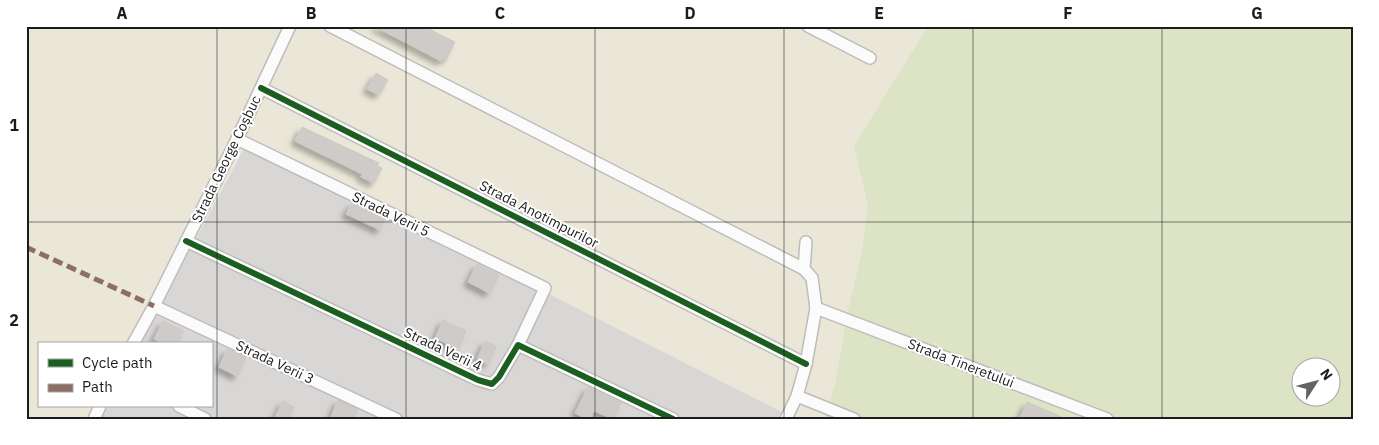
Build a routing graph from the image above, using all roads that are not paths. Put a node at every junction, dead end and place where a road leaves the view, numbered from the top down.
1 (290, 26) edge
2 (330, 26) edge
3 (808, 26) edge
4 (870, 58) dead end
5 (261, 88) junction
6 (237, 139) junction
7 (186, 241) junction
8 (806, 242) dead end
9 (804, 269) junction
10 (545, 288) joint
11 (154, 306) junction
12 (816, 308) junction
13 (134, 342) edge
14 (518, 345) junction
15 (806, 364) junction
16 (797, 396) junction
17 (183, 408) edge
18 (205, 419) edge
19 (396, 419) edge
20 (673, 419) edge
21 (786, 419) edge
22 (854, 419) edge
23 (1107, 419) edge

1 - 5 street, Strada George Coșbuc
2 - 9 street
3 - 4 street
5 - 6 street, Strada George Coșbuc
5 - 15 street, Strada Anotimpurilor
6 - 7 street, Strada George Coșbuc
6 - 10 street, Strada Verii 5
7 - 11 street, Strada George Coșbuc
7 - 14 street, Strada Verii 4
8 - 9 street
9 - 12 street
10 - 14 street, Strada Verii 4
11 - 13 street, Strada George Coșbuc
11 - 19 street, Strada Verii 3
12 - 15 street
12 - 23 street, Strada Tineretului
14 - 20 street
15 - 16 street
16 - 21 street
16 - 22 street
17 - 18 street

